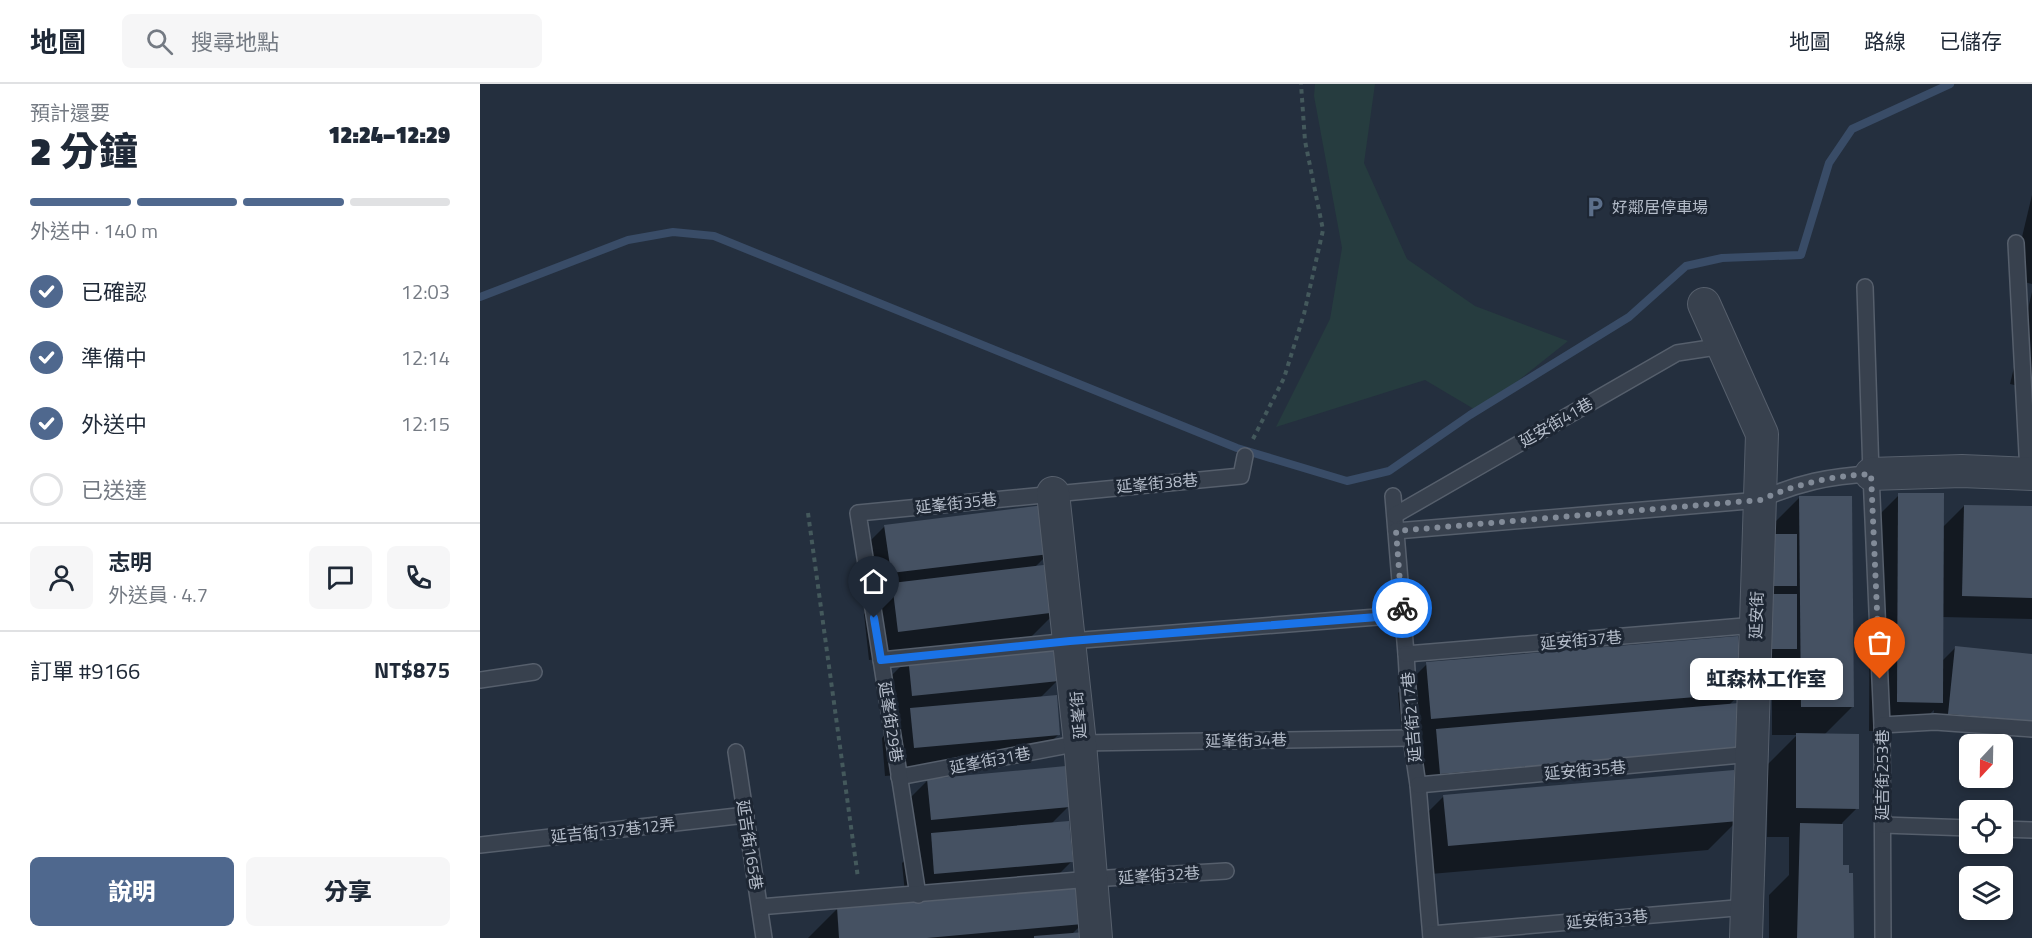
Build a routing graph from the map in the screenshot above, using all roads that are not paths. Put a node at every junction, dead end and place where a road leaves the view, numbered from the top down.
1 (2016, 243) dead end
2 (1865, 287) dead end
3 (1704, 304) dead end
4 (1723, 346) junction
5 (1245, 456) road end
6 (2030, 473) edge
7 (1871, 474) junction
8 (1053, 493) junction
9 (1393, 496) dead end
10 (1760, 500) junction
11 (858, 513) joint
12 (1395, 523) junction
13 (1403, 615) junction
14 (1756, 625) junction
15 (1070, 641) junction
16 (1406, 654) junction
17 (881, 660) junction
18 (534, 672) dead end
19 (480, 680) edge
20 (1882, 725) junction
21 (2032, 729) edge
22 (1411, 738) junction
23 (1080, 743) junction
24 (735, 752) dead end
25 (1752, 754) junction
26 (899, 777) junction
27 (1418, 785) junction
28 (746, 815) junction
29 (1883, 825) junction
30 (1959, 828) edge
31 (2013, 829) edge
32 (2032, 830) edge
33 (480, 845) edge
34 (1226, 871) dead end
35 (1091, 879) junction
36 (918, 895) junction
37 (1747, 907) junction
38 (760, 908) junction
39 (1431, 936) edge
40 (764, 938) edge
41 (1096, 938) edge
42 (1746, 938) edge
43 (1883, 938) edge

1 - 6 lane
2 - 7 lane, 延吉街253巷
3 - 4 street, 延安街
4 - 10 street, 延安街
4 - 12 lane, 延安街41巷
5 - 8 lane, 延峯街38巷
6 - 7 street
7 - 10 lane
7 - 20 lane, 延吉街253巷
8 - 11 lane, 延峯街35巷
8 - 15 street, 延峯街
9 - 12 lane, 延吉街217巷
10 - 12 lane
10 - 14 street, 延安街
11 - 17 lane, 延峯街29巷
12 - 13 lane, 延吉街217巷
13 - 15 lane
13 - 16 lane, 延吉街217巷
14 - 16 lane, 延安街37巷
14 - 25 street, 延安街
15 - 17 lane
15 - 23 street, 延峯街
16 - 22 lane, 延吉街217巷
17 - 26 lane, 延峯街29巷
18 - 19 lane
20 - 21 lane
20 - 29 lane, 延吉街253巷
22 - 23 lane, 延峯街34巷
22 - 27 lane, 延吉街217巷
23 - 26 lane, 延峯街31巷
23 - 35 street, 延峯街
24 - 28 lane, 延吉街165巷
25 - 27 lane, 延安街35巷
25 - 37 street, 延安街
26 - 36 lane, 延峯街29巷
27 - 39 lane, 延吉街217巷
28 - 33 lane, 延吉街137巷12弄
28 - 38 lane, 延吉街165巷
29 - 30 lane
29 - 43 lane, 延吉街253巷
31 - 32 lane
34 - 35 lane, 延峯街32巷
35 - 36 lane
35 - 41 street, 延峯街
36 - 38 lane
37 - 39 lane, 延安街33巷
37 - 42 street, 延安街
38 - 40 lane, 延吉街165巷

